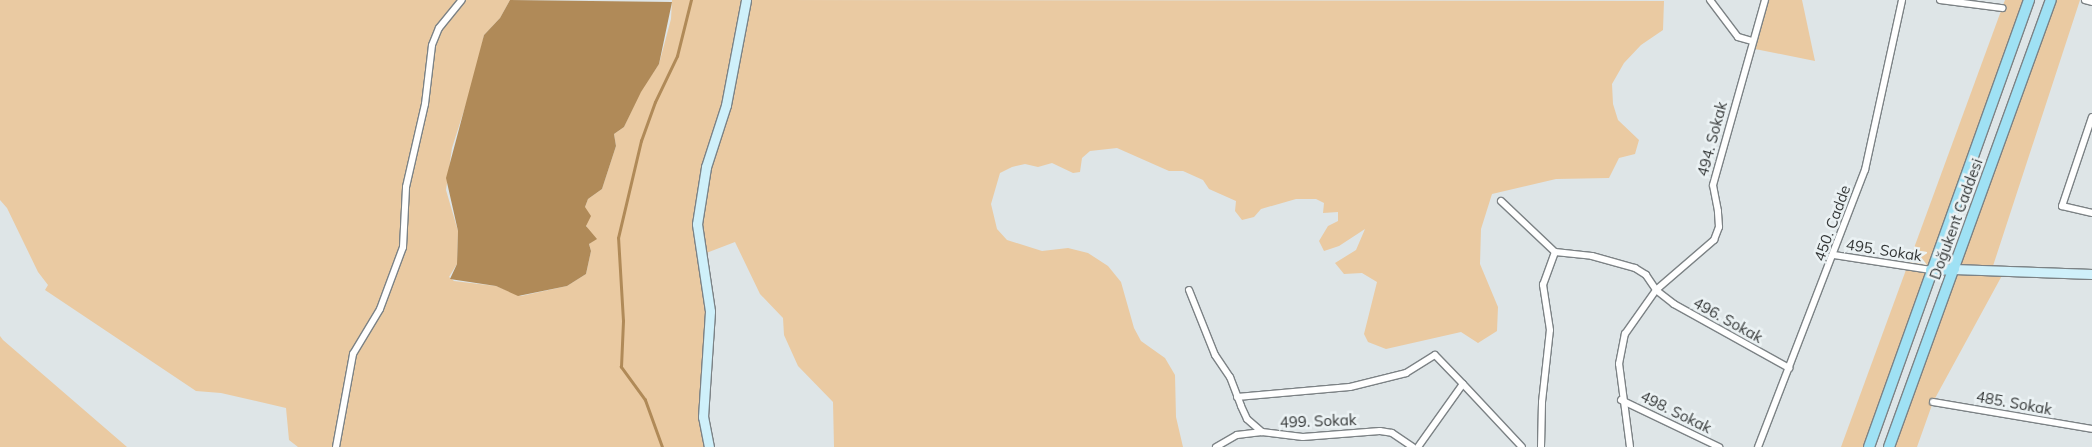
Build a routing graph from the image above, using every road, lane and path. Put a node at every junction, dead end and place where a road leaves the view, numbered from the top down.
1 (462, 0) edge
2 (746, 0) edge
3 (1710, 0) edge
4 (1765, 0) edge
5 (1902, 0) edge
6 (1940, 0) edge
7 (2029, 0) edge
8 (2051, 0) edge
9 (2085, 0) edge
10 (2092, 2) edge
11 (2002, 8) dead end
12 (1752, 41) junction
13 (2092, 117) edge
14 (1501, 201) dead end
15 (2092, 213) edge
16 (1555, 252) junction
17 (1834, 255) junction
18 (1954, 269) junction
19 (1931, 270) junction
20 (2092, 274) edge
21 (1190, 290) dead end
22 (1656, 290) junction
23 (1790, 368) junction
24 (1463, 384) junction
25 (1238, 397) junction
26 (1621, 400) junction
27 (1933, 402) dead end
28 (2092, 429) edge
29 (1262, 432) junction
30 (336, 447) edge
31 (709, 447) edge
32 (1216, 447) edge
33 (1413, 447) edge
34 (1418, 447) edge
35 (1522, 447) edge
36 (1541, 447) edge
37 (1630, 447) edge
38 (1719, 447) edge
39 (1758, 447) edge
40 (1869, 447) edge
41 (1888, 447) edge

1 - 30 street
2 - 31 street
3 - 12 street
4 - 12 street, 494. Sokak
5 - 17 street, 450. Cadde
6 - 11 street
7 - 19 main road, Doğukent Caddesi
8 - 18 main road, Doğukent Caddesi
9 - 10 street
12 - 22 street, 494. Sokak
13 - 15 street
14 - 16 street
16 - 22 street, 496. Sokak
16 - 36 street
17 - 19 street, 495. Sokak
17 - 23 street, 450. Cadde
18 - 19 main road
18 - 20 street
18 - 41 main road, Doğukent Caddesi
19 - 40 main road, Doğukent Caddesi
21 - 25 street, 499. Sokak
22 - 23 street, 496. Sokak
22 - 26 street, 494. Sokak
23 - 39 street, 450. Cadde
24 - 25 street
24 - 34 street
24 - 35 street
25 - 29 street, 499. Sokak
26 - 37 street, 494. Sokak
26 - 38 street, 498. Sokak
27 - 28 street, 485. Sokak
29 - 32 street
29 - 33 street, 499. Sokak

